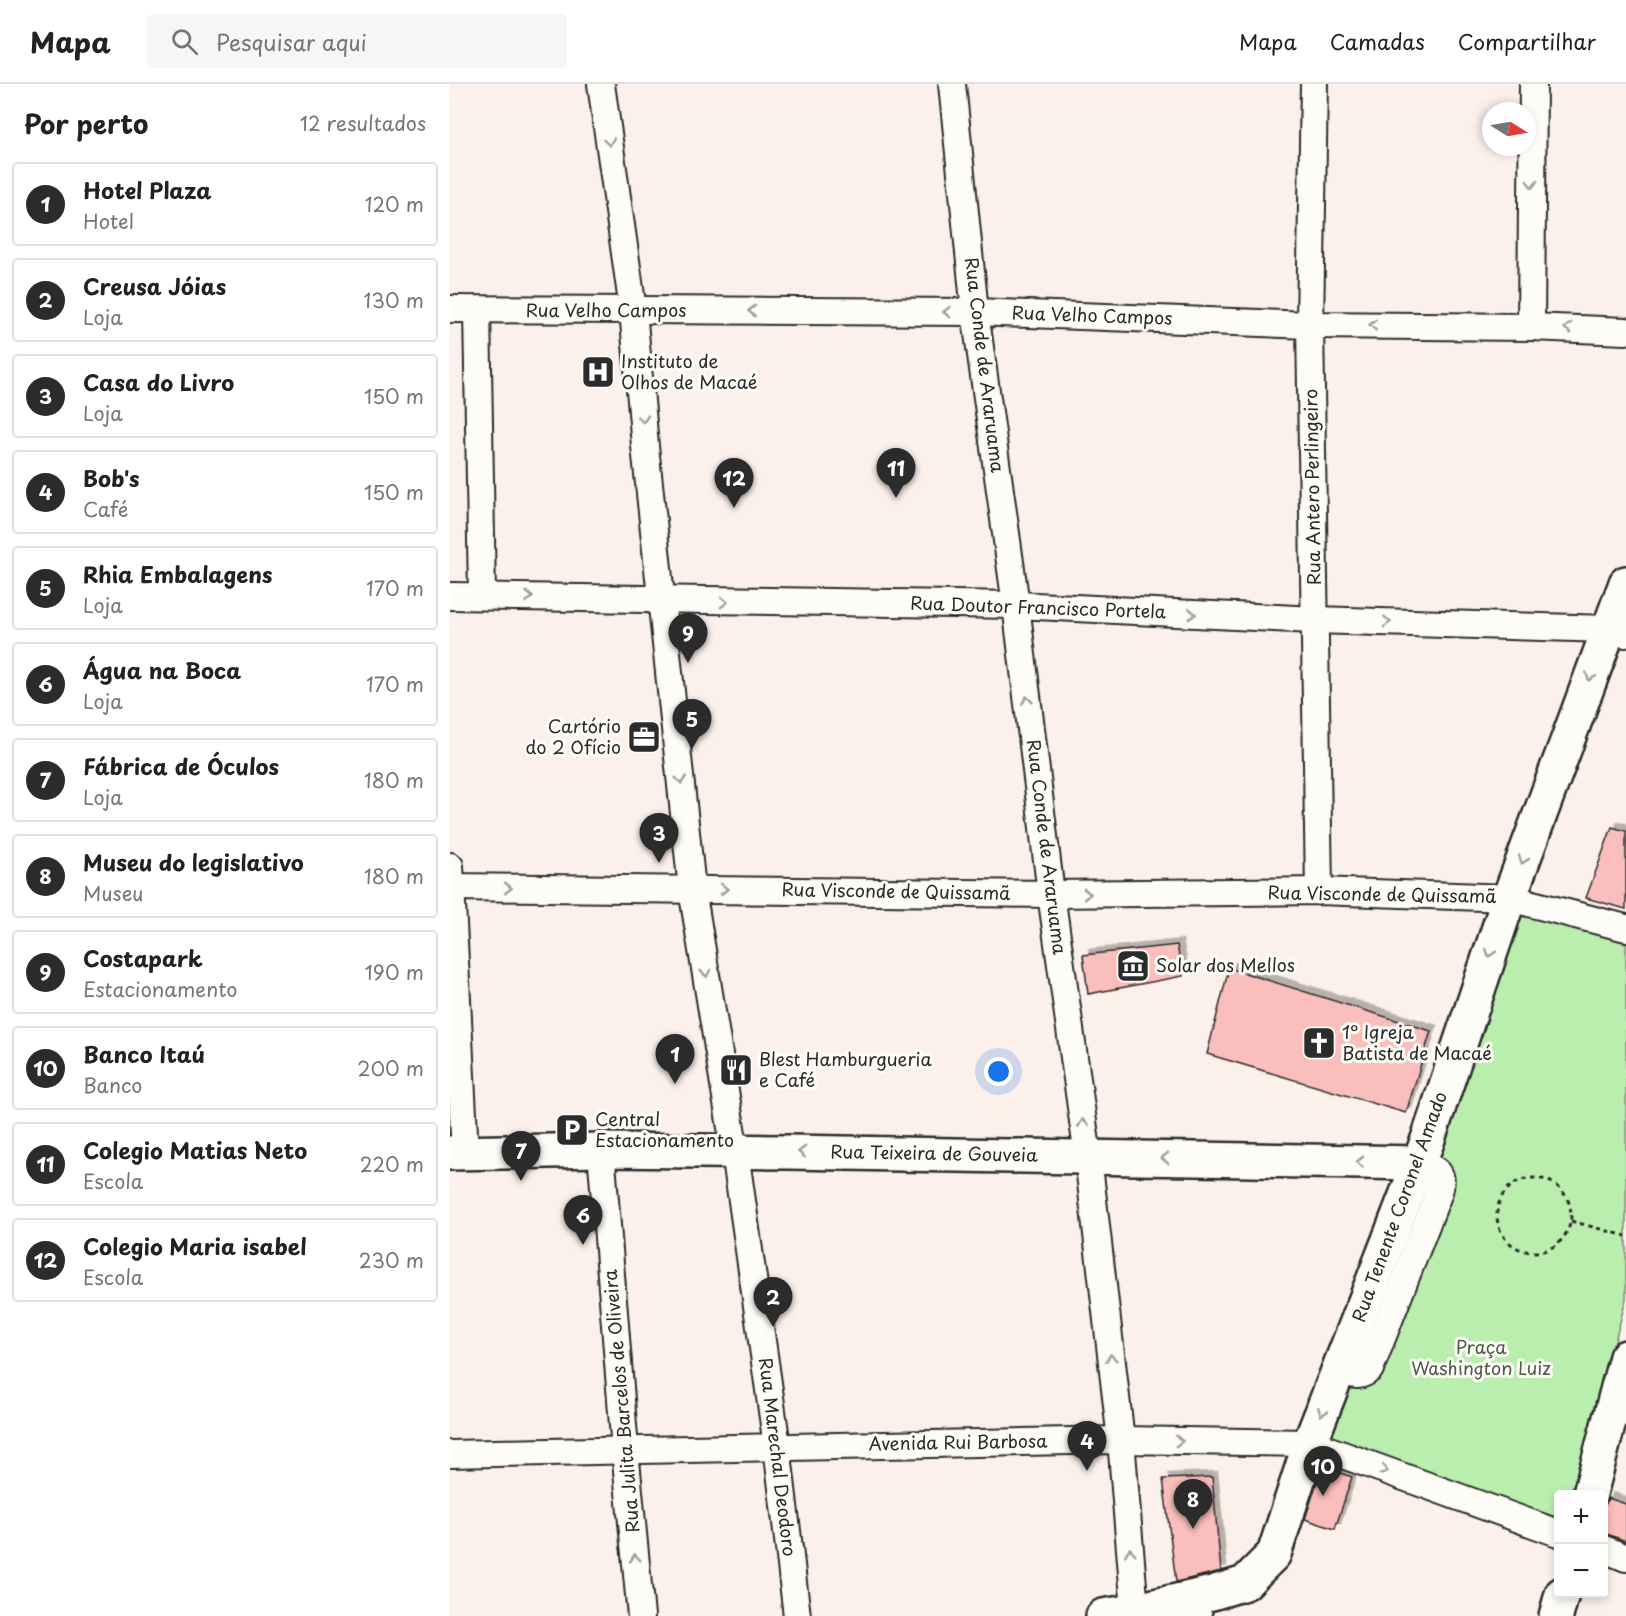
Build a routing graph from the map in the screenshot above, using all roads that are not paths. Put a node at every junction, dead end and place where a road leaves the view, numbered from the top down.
1 (601, 84) edge
2 (952, 84) edge
3 (1314, 84) edge
4 (1533, 84) edge
5 (450, 309) edge
6 (477, 310) junction
7 (633, 310) junction
8 (975, 312) junction
9 (1310, 325) junction
10 (1532, 327) junction
11 (1626, 331) edge
12 (1626, 583) edge
13 (482, 595) junction
14 (450, 596) edge
15 (662, 601) junction
16 (1016, 605) junction
17 (1315, 620) junction
18 (1617, 631) edge
19 (450, 880) edge
20 (692, 889) junction
21 (1318, 891) junction
22 (1051, 894) junction
23 (1509, 898) junction
24 (1626, 928) edge
25 (601, 1150) junction
26 (735, 1152) junction
27 (458, 1153) edge
28 (1088, 1157) junction
29 (1419, 1163) junction
30 (1626, 1357) edge
31 (1619, 1418) edge
32 (1121, 1440) junction
33 (1310, 1443) junction
34 (777, 1446) junction
35 (625, 1450) junction
36 (450, 1455) edge
37 (1592, 1490) edge
38 (1554, 1532) edge
39 (1608, 1551) edge
40 (1626, 1558) edge
41 (1561, 1598) edge
42 (1126, 1612) edge
43 (641, 1616) edge
44 (797, 1616) edge
45 (1194, 1616) edge
46 (1556, 1616) edge

1 -> 7 street, Rua Marechal Deodoro
2 - 8 street, Rua Conde de Araruama
3 - 9 street, Rua Antero Perlingeiro
4 -> 10 street
5 - 6 street, Rua Velho Campos
6 - 7 street, Rua Velho Campos
6 - 13 street
8 -> 7 street, Rua Velho Campos
7 -> 15 street, Rua Marechal Deodoro
8 - 9 street, Rua Velho Campos
8 - 16 street, Rua Conde de Araruama
10 -> 9 street, Rua Velho Campos
9 - 17 street, Rua Antero Perlingeiro
11 -> 10 street, Rua Velho Campos
12 - 18 main road, Rua Tenente Coronel Amado
13 - 14 street, Rua Doutor Francisco Portela
13 -> 15 street, Rua Doutor Francisco Portela
15 -> 16 street, Rua Doutor Francisco Portela
15 -> 20 street, Rua Marechal Deodoro
16 -> 17 street, Rua Doutor Francisco Portela
22 -> 16 street, Rua Conde de Araruama
17 -> 18 street, Rua Doutor Francisco Portela
17 - 21 street, Rua Antero Perlingeiro
18 -> 23 main road, Rua Tenente Coronel Amado
19 -> 20 street, Rua Visconde de Quissamã
19 - 27 street
20 -> 22 street, Rua Visconde de Quissamã
20 -> 26 street, Rua Marechal Deodoro
22 -> 21 street, Rua Visconde de Quissamã
21 - 23 street, Rua Visconde de Quissamã
28 -> 22 street, Rua Conde de Araruama
23 - 24 street, Rua Visconde de Quissamã
23 -> 29 main road, Rua Tenente Coronel Amado
25 - 26 main road, Rua Teixeira de Gouveia
25 - 27 main road, Rua Teixeira de Gouveia
25 - 35 street, Rua Julita Barcelos de Oliveira
28 -> 26 main road, Rua Teixeira de Gouveia
26 - 34 street, Rua Marechal Deodoro
29 -> 28 main road, Rua Teixeira de Gouveia
32 -> 28 street, Rua Conde de Araruama
29 -> 33 main road, Rua Tenente Coronel Amado
30 - 31 main road
31 - 37 main road
32 -> 33 street, Avenida Rui Barbosa
32 - 34 street, Avenida Rui Barbosa
42 -> 32 street, Rua Conde de Araruama
33 -> 38 street, Avenida Rui Barbosa
33 - 42 main road, Rua Tenente Coronel Amado
34 - 35 street, Avenida Rui Barbosa
34 - 44 street, Rua Marechal Deodoro
35 - 36 street, Avenida Rui Barbosa
43 -> 35 street, Rua Julita Barcelos de Oliveira
39 - 40 street
41 - 46 main road
42 - 45 main road

